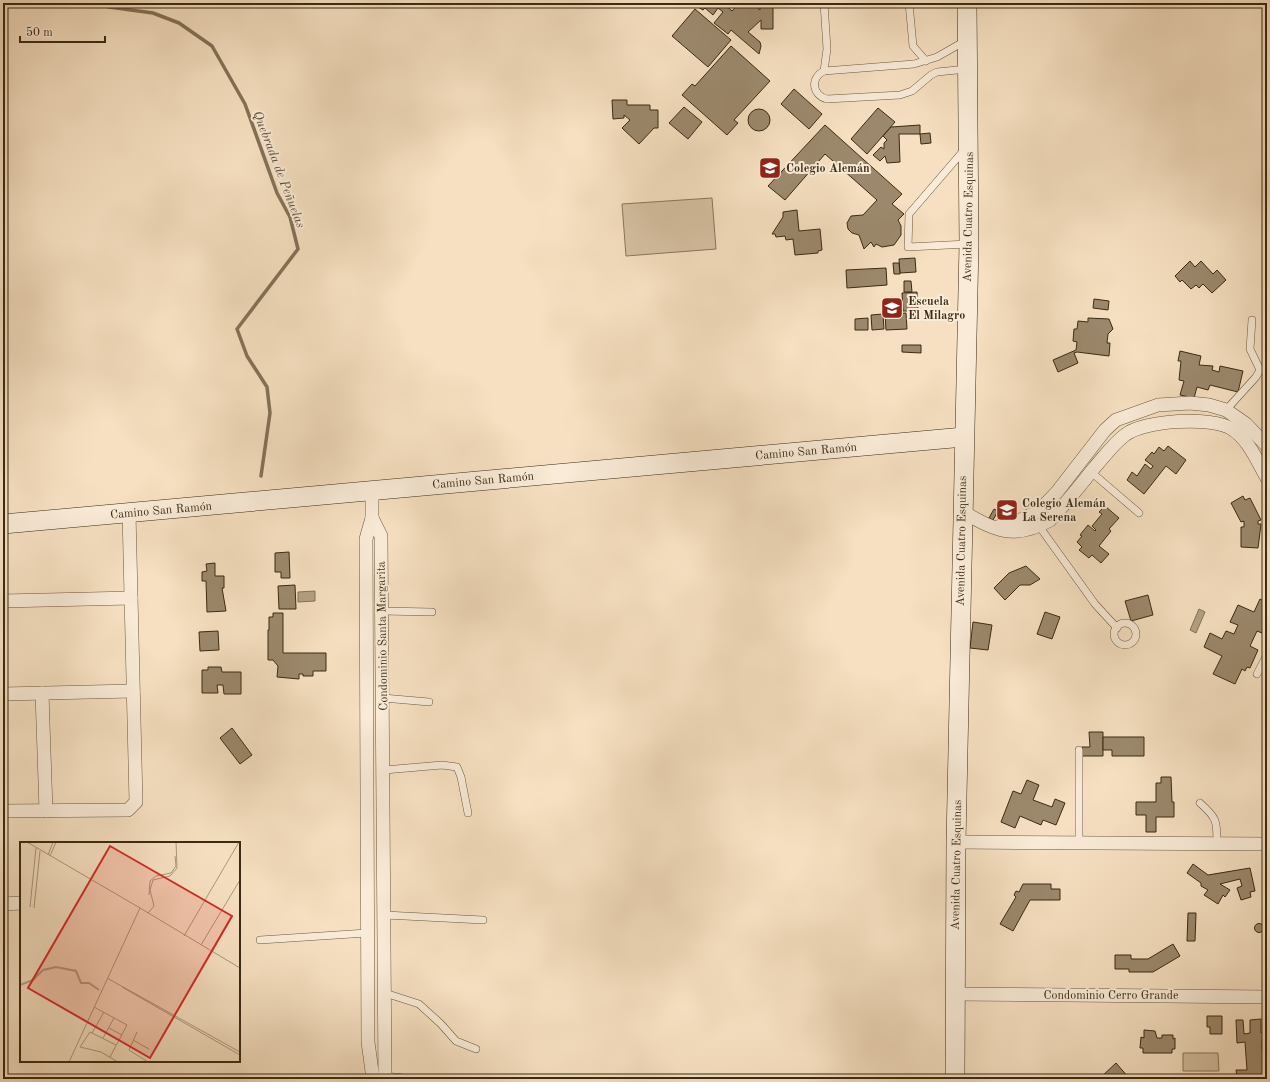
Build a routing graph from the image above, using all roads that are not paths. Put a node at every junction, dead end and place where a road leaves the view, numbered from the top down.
1 (824, 3) edge
2 (909, 3) edge
3 (967, 3) edge
4 (966, 40) junction
5 (926, 61) junction
6 (967, 69) junction
7 (824, 71) junction
8 (969, 144) junction
9 (968, 244) junction
10 (1252, 320) dead end
11 (1226, 410) junction
12 (1212, 422) junction
13 (964, 437) junction
14 (1267, 446) edge
15 (1091, 472) junction
16 (1267, 478) edge
17 (372, 490) junction
18 (962, 508) junction
19 (129, 513) junction
20 (1139, 513) dead end
21 (372, 518) junction
22 (3, 524) edge
23 (1040, 526) junction
24 (131, 598) junction
25 (3, 601) edge
26 (382, 611) junction
27 (432, 612) dead end
28 (1117, 628) dead end
29 (1267, 655) edge
30 (1257, 674) dead end
31 (133, 691) junction
32 (42, 693) junction
33 (3, 694) edge
34 (383, 698) junction
35 (429, 702) dead end
36 (1079, 750) dead end
37 (366, 756) junction
38 (384, 756) junction
39 (384, 770) junction
40 (1200, 803) dead end
41 (46, 810) junction
42 (3, 811) edge
43 (468, 813) dead end
44 (956, 842) junction
45 (1079, 843) junction
46 (1217, 844) junction
47 (1267, 844) edge
48 (3, 904) edge
49 (20, 904) edge
50 (385, 915) junction
51 (483, 920) dead end
52 (367, 939) junction
53 (260, 940) dead end
54 (385, 944) junction
55 (385, 994) junction
56 (955, 994) junction
57 (1267, 996) edge
58 (476, 1049) dead end
59 (381, 1078) edge
60 (413, 1079) edge
61 (955, 1079) edge

1 - 7 lane
2 - 5 lane
3 - 4 main road, Avenida Cuatro Esquinas
4 - 5 lane
4 - 6 main road, Avenida Cuatro Esquinas
5 - 7 lane
6 - 7 lane
6 - 8 main road, Avenida Cuatro Esquinas
8 - 9 main road, Avenida Cuatro Esquinas
8 - 9 lane
9 - 13 main road, Avenida Cuatro Esquinas
10 - 11 lane
11 - 12 street
11 - 14 street
11 - 18 street
12 - 15 street
12 - 16 street
13 - 17 main road, Camino San Ramón
13 - 18 main road, Avenida Cuatro Esquinas
15 - 20 lane
15 - 23 street
17 - 19 main road, Camino San Ramón
17 - 21 street, Condominio Santa Margarita
18 - 23 street
18 - 44 main road, Avenida Cuatro Esquinas
19 - 22 main road, Camino San Ramón
19 - 24 street
21 - 26 street, Condominio Santa Margarita
21 - 37 street, Condominio Santa Margarita
23 - 28 lane
24 - 25 street
24 - 31 street
26 - 27 lane
26 - 34 street, Condominio Santa Margarita
29 - 30 lane
31 - 32 street
31 - 41 street
32 - 33 street
32 - 41 street
34 - 35 lane
34 - 38 street, Condominio Santa Margarita
36 - 45 lane
37 - 38 street
37 - 52 street, Condominio Santa Margarita
38 - 39 street, Condominio Santa Margarita
39 - 43 lane
39 - 50 street, Condominio Santa Margarita
40 - 46 lane
41 - 42 street
44 - 45 street
44 - 56 main road, Avenida Cuatro Esquinas
45 - 46 street
46 - 47 street
48 - 49 street
50 - 51 lane
50 - 54 street, Condominio Santa Margarita
52 - 53 lane
52 - 54 street
52 - 59 street, Condominio Santa Margarita
54 - 55 street, Condominio Santa Margarita
55 - 58 lane
55 - 59 street, Condominio Santa Margarita
56 - 57 street, Condominio Cerro Grande
56 - 61 main road, Avenida Cuatro Esquinas
59 - 60 lane

